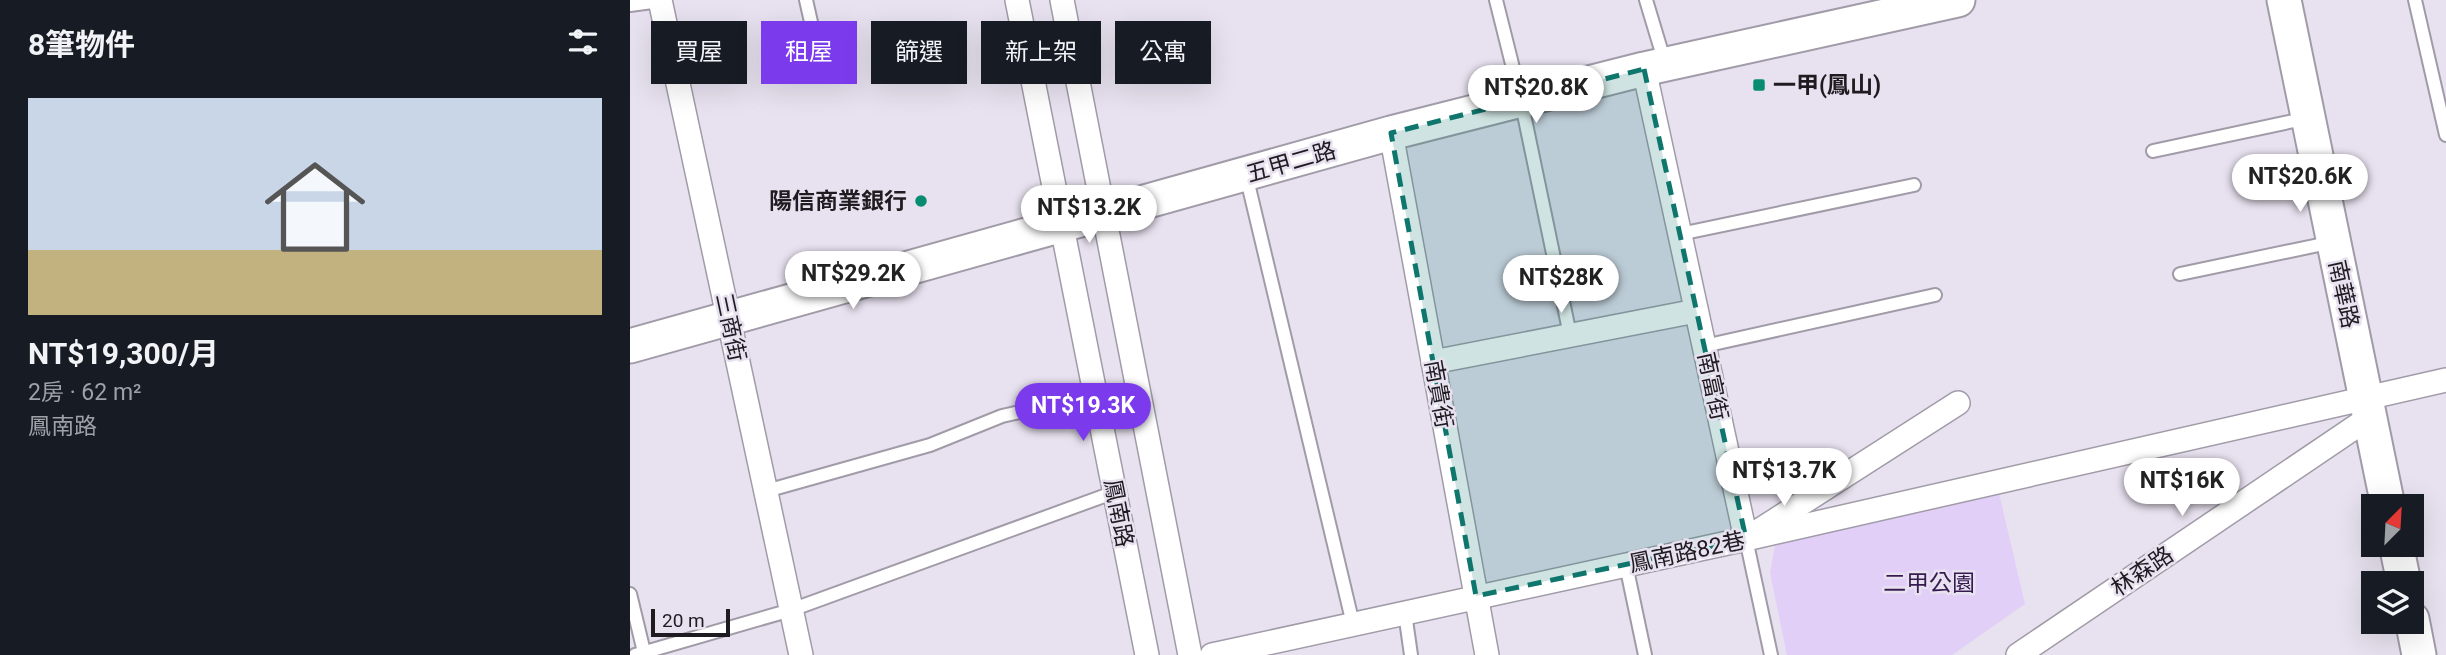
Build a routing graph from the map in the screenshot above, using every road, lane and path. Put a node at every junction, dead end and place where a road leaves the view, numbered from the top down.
1 (660, 0) edge
2 (806, 0) edge
3 (1017, 0) edge
4 (1062, 0) edge
5 (1496, 0) edge
6 (1647, 0) edge
7 (1958, 0) edge
8 (2284, 0) edge
9 (2416, 0) edge
10 (630, 5) edge
11 (811, 21) edge
12 (1655, 67) junction
13 (1521, 100) junction
14 (2308, 118) junction
15 (1391, 133) junction
16 (2446, 135) edge
17 (2153, 151) dead end
18 (1246, 174) junction
19 (1914, 185) dead end
20 (1105, 215) junction
21 (1062, 223) junction
22 (1680, 234) junction
23 (2334, 242) junction
24 (2180, 274) dead end
25 (1935, 295) dead end
26 (1696, 311) junction
27 (729, 319) junction
28 (1570, 335) junction
29 (630, 346) edge
30 (1704, 346) junction
31 (1433, 362) junction
32 (2446, 380) edge
33 (1096, 395) junction
34 (1958, 403) dead end
35 (2368, 407) junction
36 (766, 491) junction
37 (1115, 492) junction
38 (2386, 494) edge
39 (1746, 539) junction
40 (1626, 565) junction
41 (630, 594) edge
42 (1476, 596) junction
43 (791, 610) junction
44 (1405, 613) junction
45 (1353, 624) junction
46 (2415, 634) edge
47 (1278, 648) edge
48 (639, 654) edge
49 (801, 655) edge
50 (1147, 655) edge
51 (1190, 655) edge
52 (1212, 655) edge
53 (1411, 655) edge
54 (1487, 655) edge
55 (1645, 655) edge
56 (1772, 655) edge
57 (2018, 655) edge
58 (2419, 655) edge

1 - 10 lane
1 - 27 street, 三商街
2 - 11 lane
3 - 21 street, 鳳南路
4 - 20 street, 鳳南路
5 - 13 lane
6 - 12 lane
7 - 12 main road, 五甲二路
8 - 14 main road, 南華路
9 - 16 lane
12 - 13 main road, 五甲二路
12 - 22 street, 南富街
13 - 15 main road, 五甲二路
13 - 28 lane
14 - 17 lane
14 - 23 main road, 南華路
15 - 18 main road, 五甲二路
15 - 31 street, 南貴街
18 - 20 main road, 五甲二路
18 - 45 lane
19 - 22 lane
20 - 21 main road, 五甲二路
20 - 51 street, 鳳南路
21 - 27 main road, 五甲二路
21 - 33 street, 鳳南路
22 - 26 street, 南富街
23 - 24 lane
23 - 35 main road, 南華路
25 - 30 lane
26 - 28 street
26 - 30 street, 南富街
27 - 29 main road, 五甲二路
27 - 36 street, 三商街
28 - 31 street
30 - 39 street, 南富街
31 - 42 street, 南貴街
32 - 35 street, 鳳南路82巷
33 - 36 lane
33 - 37 street, 鳳南路
34 - 39 street
35 - 38 main road, 南華路
35 - 39 street, 鳳南路82巷
35 - 57 street, 林森路
36 - 43 street, 三商街
37 - 43 lane
37 - 50 street, 鳳南路
39 - 40 street, 鳳南路82巷
39 - 56 lane
40 - 42 street, 鳳南路82巷
40 - 55 lane
41 - 48 lane
42 - 44 street, 鳳南路82巷
42 - 54 street, 南貴街
43 - 48 lane
43 - 49 street, 三商街
44 - 45 street, 鳳南路82巷
44 - 53 lane
45 - 47 street, 鳳南路82巷
46 - 58 main road
47 - 52 street, 鳳南路82巷

